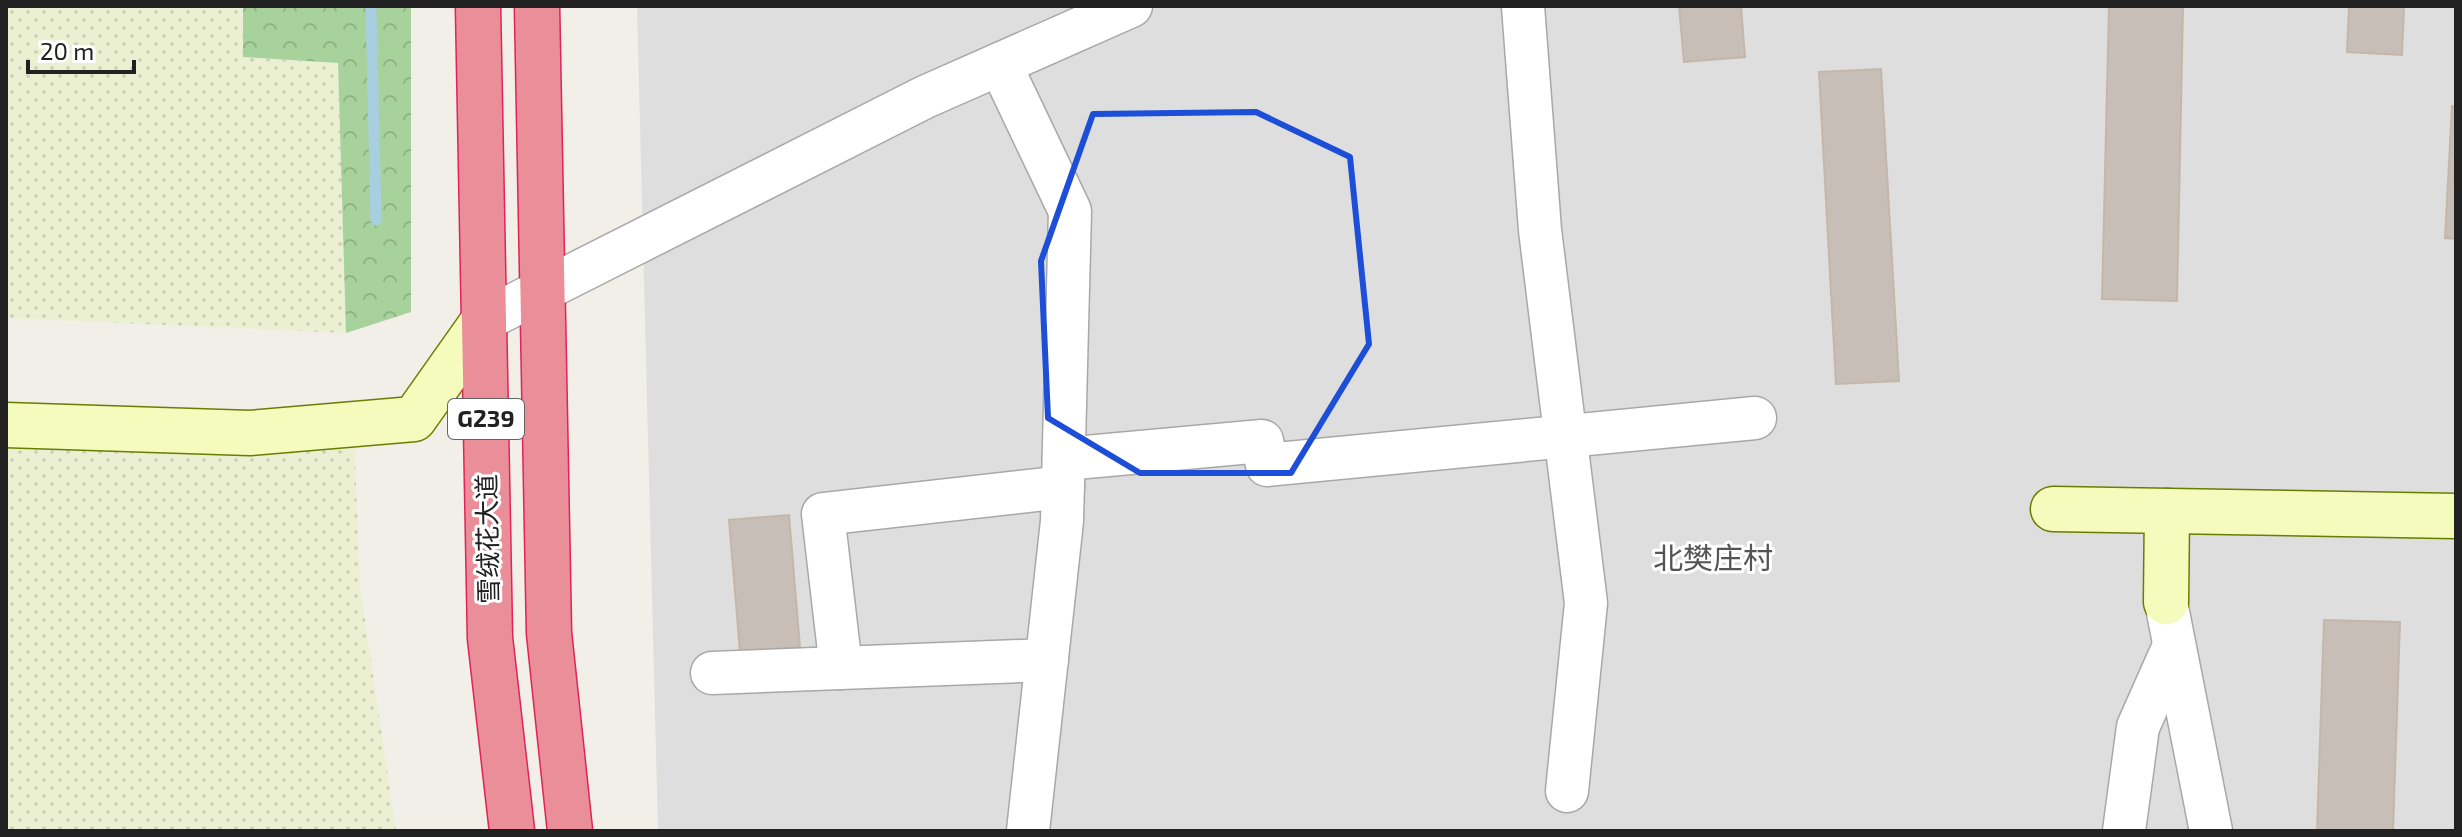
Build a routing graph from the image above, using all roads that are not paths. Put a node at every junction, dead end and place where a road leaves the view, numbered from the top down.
1 (478, 6) edge
2 (537, 6) edge
3 (1523, 6) edge
4 (1115, 9) edge
5 (1000, 64) junction
6 (542, 291) junction
7 (484, 320) junction
8 (1755, 418) dead end
9 (6, 425) edge
10 (1566, 436) junction
11 (1064, 473) junction
12 (2053, 509) dead end
13 (2167, 511) junction
14 (2456, 516) edge
15 (2166, 602) joint
16 (2174, 646) junction
17 (1047, 660) junction
18 (841, 668) junction
19 (712, 673) dead end
20 (1567, 791) dead end
21 (512, 831) edge
22 (570, 831) edge
23 (1028, 831) edge
24 (2124, 831) edge
25 (2211, 831) edge

1 - 7 highway, 雪绒花大道 / G239
2 - 6 highway, G239
3 - 10 street
4 - 5 street
5 - 6 street
5 - 11 street
6 - 7 street
6 - 22 highway, G239
7 - 9 street
7 - 21 highway, 雪绒花大道 / G239
8 - 10 street
10 - 11 street
10 - 20 street
11 - 17 street
11 - 18 street
12 - 13 street
13 - 14 street
13 - 15 street
15 - 16 street
16 - 24 street
16 - 25 street
17 - 18 street
17 - 23 street
18 - 19 street

